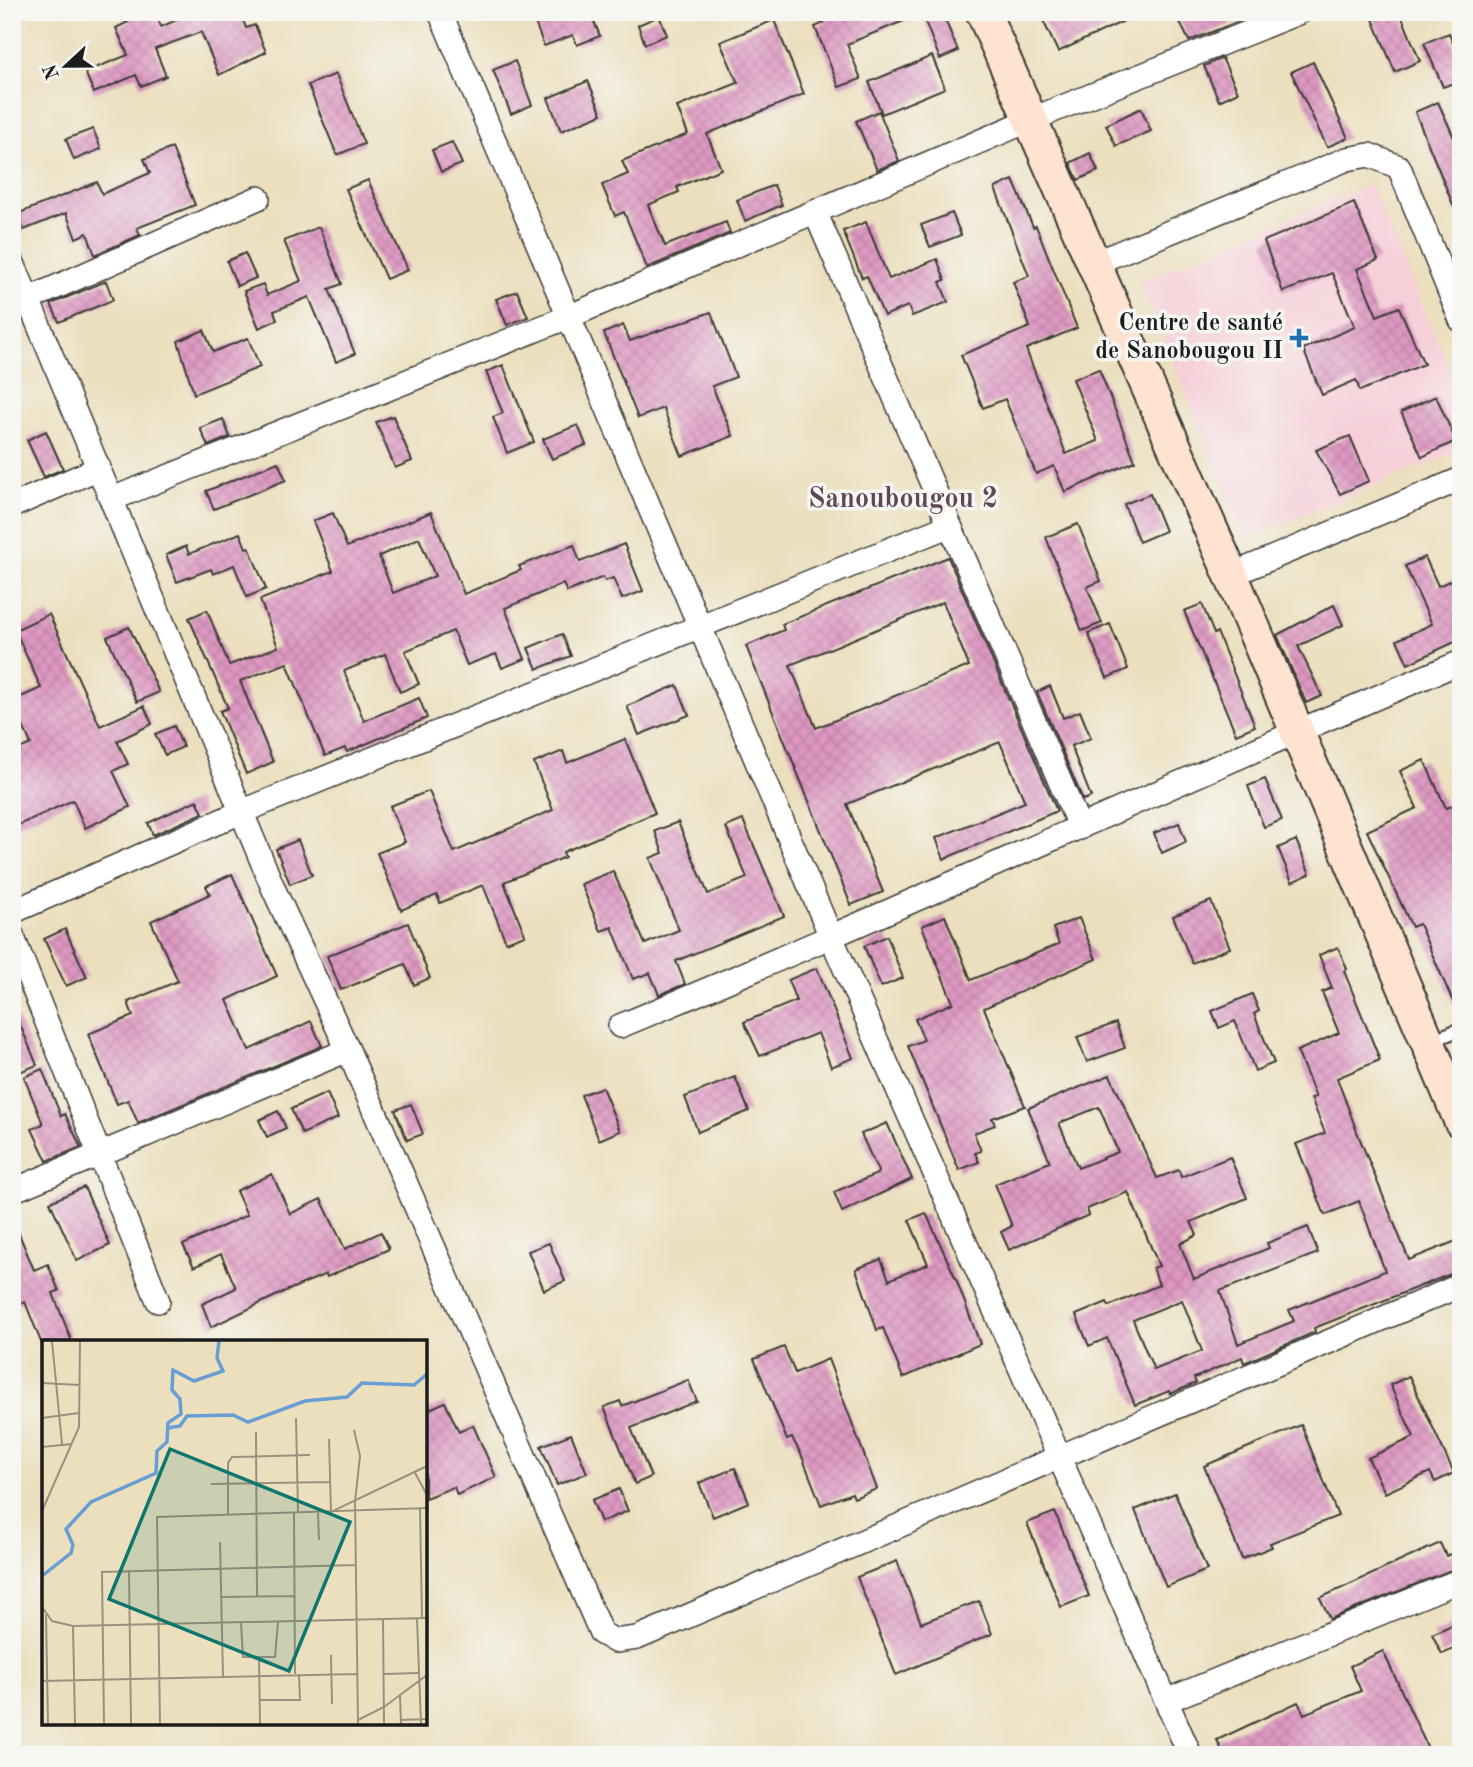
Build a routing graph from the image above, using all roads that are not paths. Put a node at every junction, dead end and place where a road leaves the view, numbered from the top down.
1 (983, 12) edge
2 (1300, 12) edge
3 (445, 14) edge
4 (1030, 120) junction
5 (258, 198) dead end
6 (816, 214) junction
7 (12, 261) edge
8 (1092, 264) junction
9 (29, 299) junction
10 (1459, 310) edge
11 (568, 317) junction
12 (99, 468) junction
13 (1461, 479) edge
14 (112, 499) junction
15 (12, 506) edge
16 (948, 526) junction
17 (1231, 575) junction
18 (699, 628) junction
19 (1461, 662) edge
20 (1297, 730) junction
21 (241, 812) junction
22 (1080, 828) junction
23 (12, 912) edge
24 (12, 935) edge
25 (832, 939) junction
26 (620, 1026) dead end
27 (1461, 1029) edge
28 (1428, 1043) junction
29 (348, 1050) junction
30 (1461, 1121) edge
31 (102, 1153) junction
32 (12, 1191) edge
33 (1461, 1285) edge
34 (158, 1301) dead end
35 (1057, 1456) junction
36 (1461, 1580) edge
37 (1168, 1700) junction
38 (1190, 1755) edge

1 - 4 main road
2 - 4 street
3 - 11 street
4 - 6 street
4 - 8 main road
5 - 9 street
6 - 11 street
6 - 16 street
7 - 9 street
8 - 10 street
8 - 17 main road
9 - 12 street
11 - 14 street
11 - 18 street
12 - 14 street
12 - 15 street
13 - 17 street
14 - 21 street
16 - 18 street
16 - 22 street
17 - 20 main road
18 - 21 street
18 - 25 street
19 - 20 street
20 - 22 street
20 - 28 main road
21 - 23 street
21 - 29 street
22 - 25 street
24 - 31 street
25 - 26 street
25 - 35 street
27 - 28 lane
28 - 30 main road
29 - 31 street
29 - 35 street
31 - 32 street
31 - 34 street
33 - 35 street
35 - 37 street
36 - 37 street
37 - 38 street

